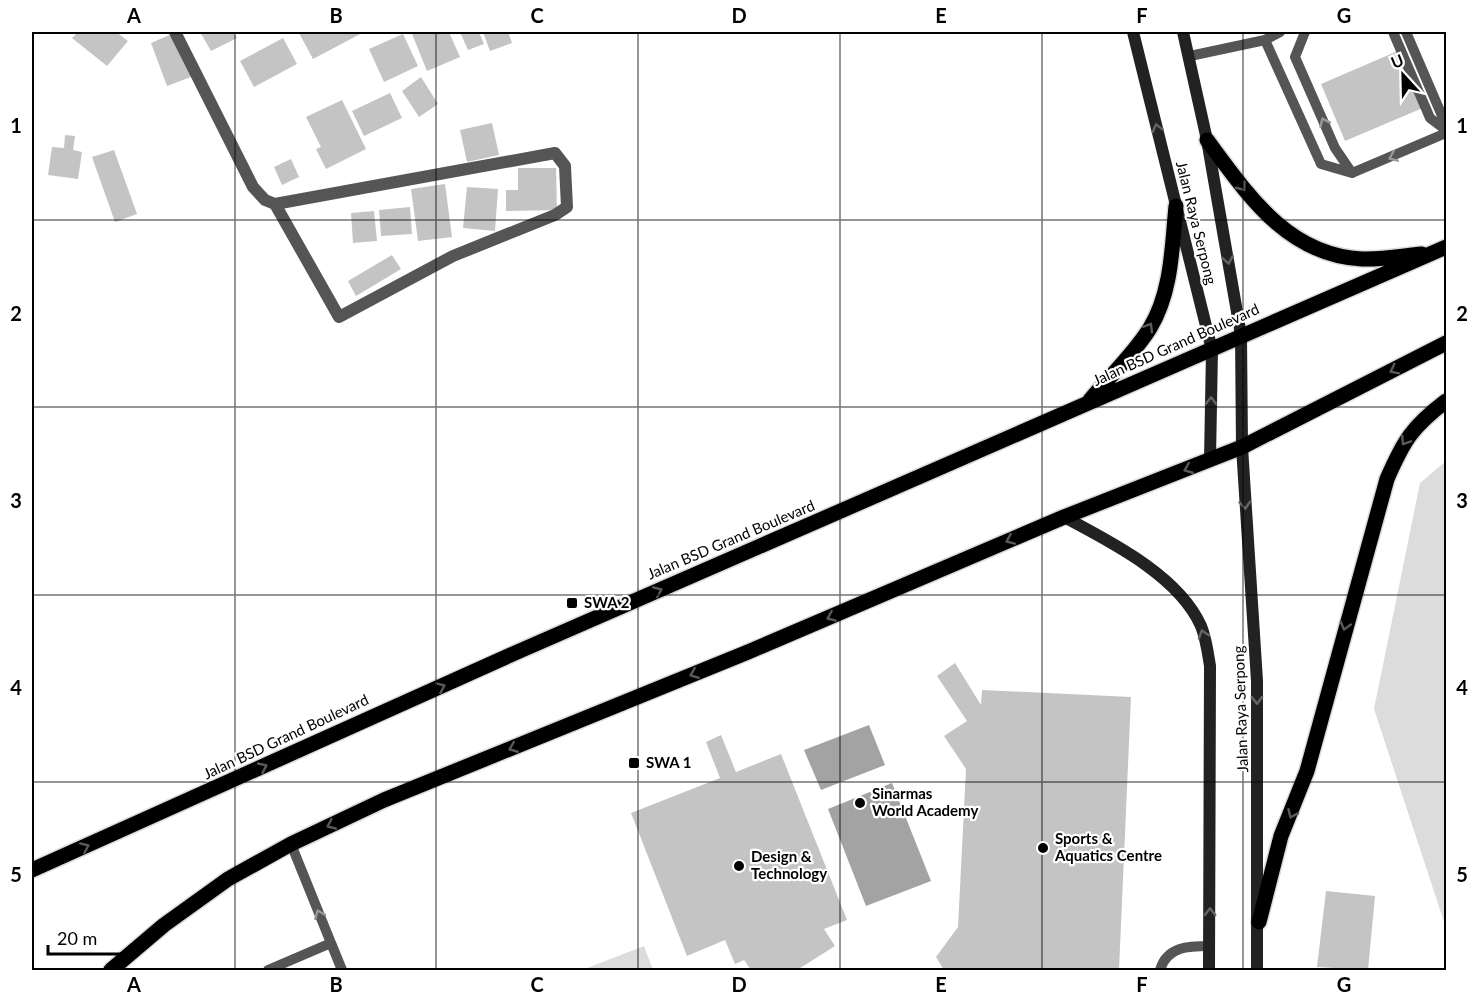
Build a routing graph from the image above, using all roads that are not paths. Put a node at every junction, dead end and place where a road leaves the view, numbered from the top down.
1 (175, 32) edge
2 (1133, 32) edge
3 (1183, 32) edge
4 (1280, 32) edge
5 (1305, 32) edge
6 (1393, 32) edge
7 (1406, 32) edge
8 (1269, 36) edge
9 (1190, 56) junction
10 (1446, 125) edge
11 (1446, 131) edge
12 (1207, 140) junction
13 (1352, 173) junction
14 (275, 204) junction
15 (1176, 206) junction
16 (1441, 250) edge
17 (1241, 335) junction
18 (1446, 343) edge
19 (1212, 350) junction
20 (1446, 401) edge
21 (1086, 405) junction
22 (1242, 447) junction
23 (1210, 459) junction
24 (1064, 517) junction
25 (291, 844) junction
26 (32, 870) edge
27 (1259, 922) junction
28 (331, 944) junction
29 (1210, 946) junction
30 (111, 970) edge
31 (268, 970) edge
32 (342, 970) edge
33 (1160, 970) edge
34 (1209, 970) edge
35 (1257, 970) edge

1 - 14 street
15 -> 2 main road, Jalan Raya Serpong
3 - 9 main road
4 - 8 lane
13 -> 5 lane
6 - 11 lane
7 - 10 lane
8 - 9 lane
8 - 13 lane
9 - 12 main road
11 -> 13 lane
12 -> 16 main road
12 -> 17 main road, Jalan Raya Serpong
14 - 14 street
15 - 19 main road, Jalan Raya Serpong
21 -> 15 main road
16 - 17 main road, Jalan BSD Grand Boulevard
17 - 19 main road, Jalan BSD Grand Boulevard
17 - 22 main road, Jalan Raya Serpong
18 -> 22 main road
19 - 21 main road, Jalan BSD Grand Boulevard
23 -> 19 main road, Jalan Raya Serpong
20 -> 27 main road
26 -> 21 main road, Jalan BSD Grand Boulevard
22 - 23 main road
22 -> 27 main road, Jalan Raya Serpong
23 -> 24 main road
24 -> 25 main road
29 -> 24 main road, Jalan Raya Serpong
28 -> 25 lane
25 - 30 main road
27 - 35 main road, Jalan Raya Serpong
28 - 31 lane
28 - 32 lane
29 - 33 lane
29 - 34 main road, Jalan Raya Serpong

